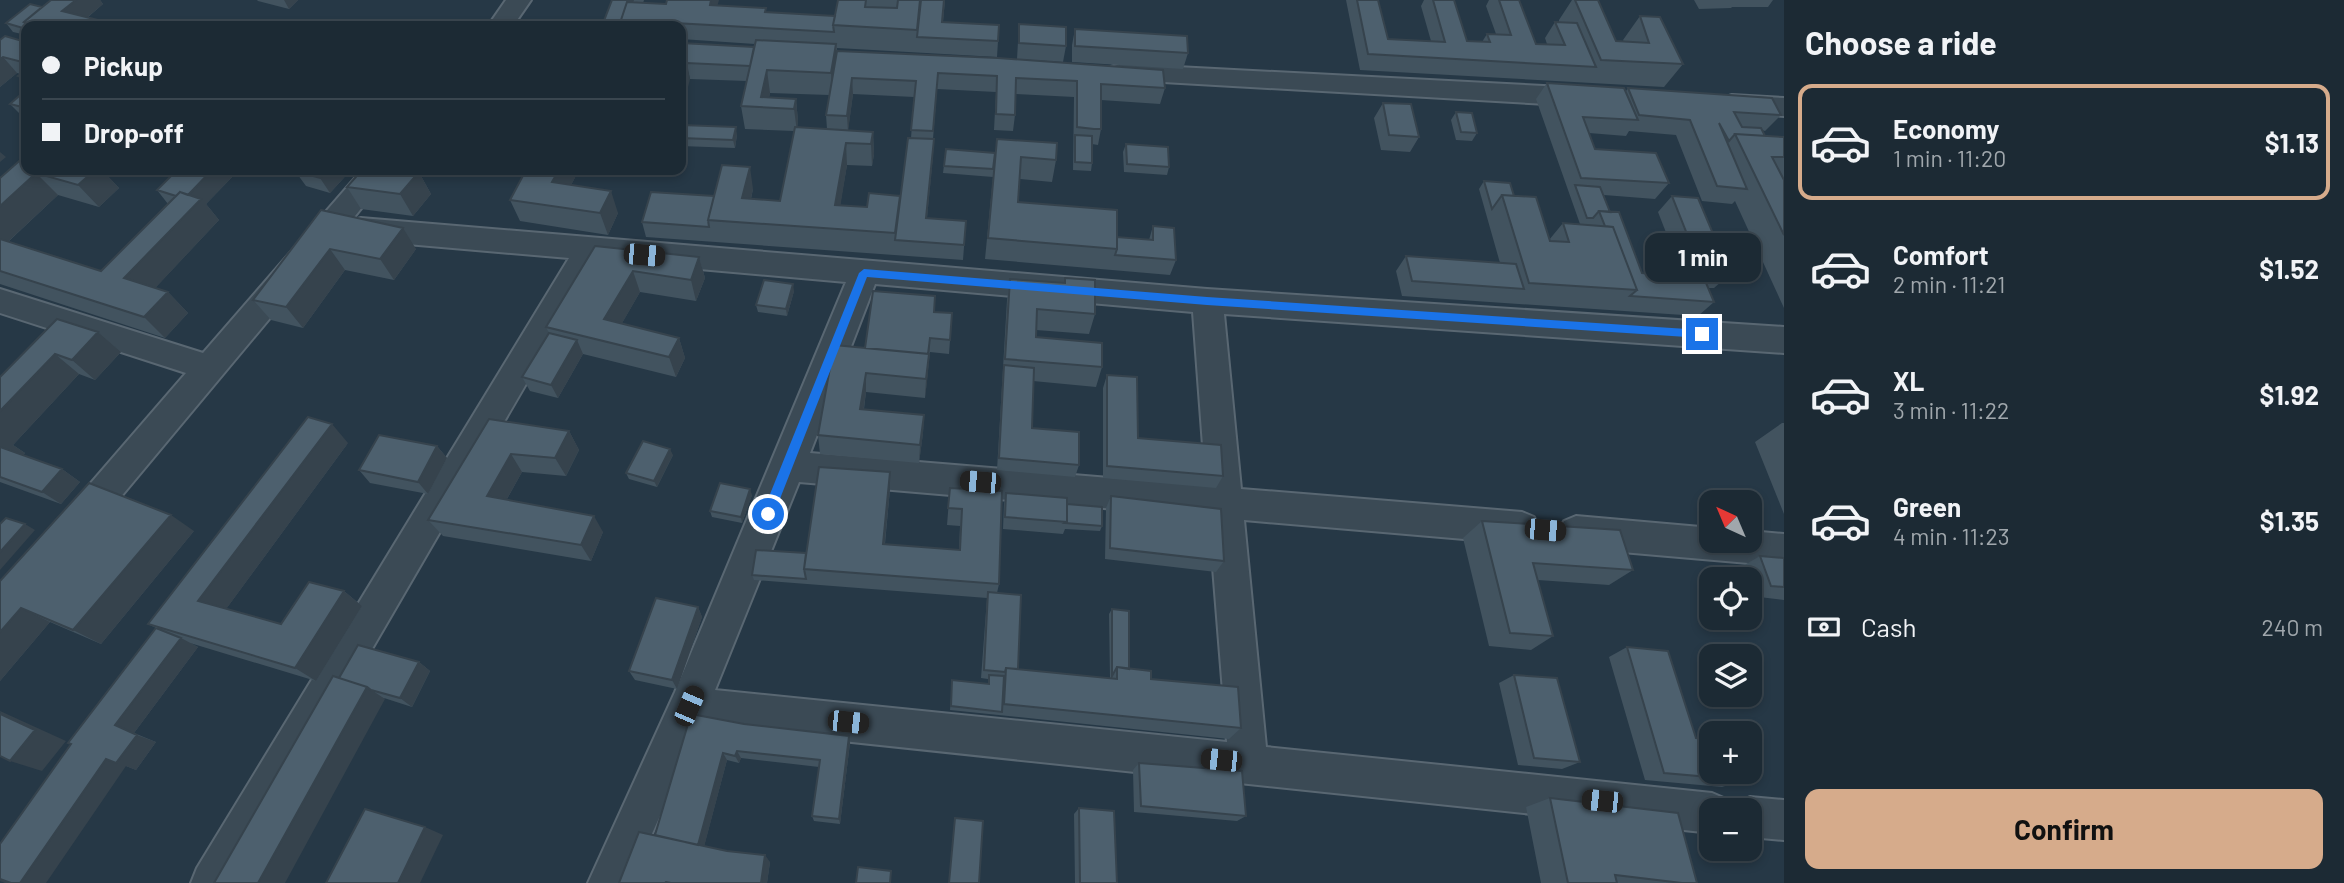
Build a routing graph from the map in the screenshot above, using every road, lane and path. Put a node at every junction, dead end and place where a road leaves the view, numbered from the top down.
1 (519, 0) edge
2 (504, 21) edge
3 (1096, 72) edge
4 (1605, 98) edge
5 (1702, 103) edge
6 (1784, 107) edge
7 (374, 175) edge
8 (331, 226) junction
9 (589, 250) junction
10 (864, 273) junction
11 (0, 301) edge
12 (1207, 301) junction
13 (1784, 340) edge
14 (210, 368) junction
15 (788, 466) junction
16 (1226, 503) junction
17 (58, 546) edge
18 (1784, 550) edge
19 (689, 706) junction
20 (1248, 763) junction
21 (1699, 812) edge
22 (1762, 818) edge
23 (1784, 820) edge
24 (212, 883) edge
25 (610, 883) edge

1 - 2 street
3 - 4 street
5 - 6 street
7 - 8 street
8 - 9 street
8 - 14 street
9 - 10 street
9 - 24 street
10 - 12 street
10 - 15 street
11 - 14 street
12 - 13 street
12 - 16 street
14 - 17 street
15 - 16 street
15 - 19 street
16 - 18 street
16 - 20 street
19 - 20 street
19 - 25 street
20 - 21 street
22 - 23 street

